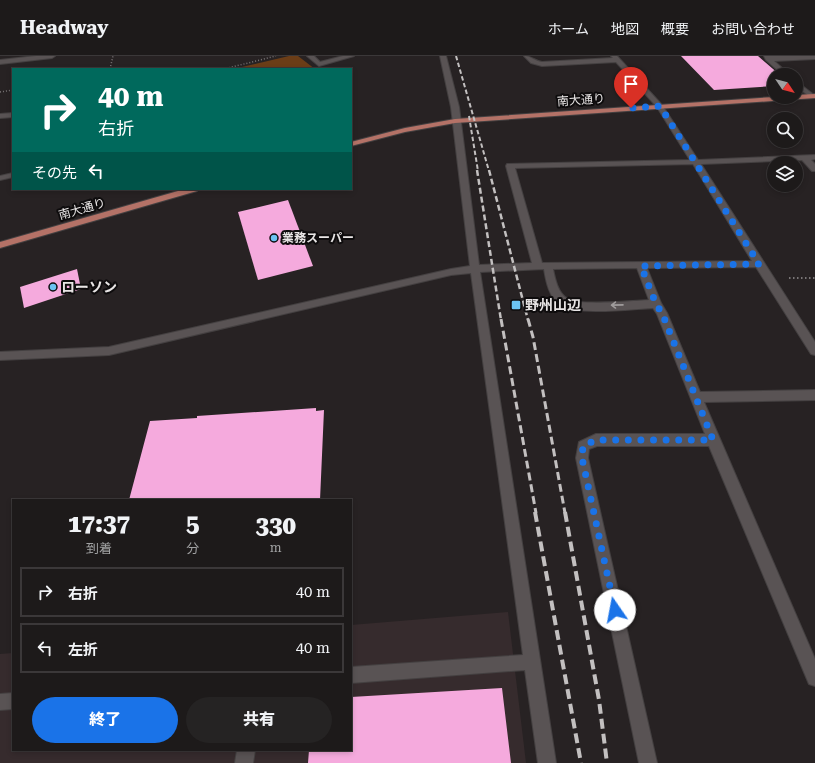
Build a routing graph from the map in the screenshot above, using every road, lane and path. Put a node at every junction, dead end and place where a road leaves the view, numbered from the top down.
1 (52, 56) edge
2 (113, 56) edge
3 (276, 56) edge
4 (310, 56) edge
5 (351, 56) edge
6 (443, 56) edge
7 (527, 56) edge
8 (767, 57) edge
9 (815, 57) edge
10 (616, 58) edge
11 (0, 62) edge
12 (320, 67) edge
13 (110, 68) edge
14 (228, 68) edge
15 (779, 68) edge
16 (803, 88) edge
17 (12, 90) edge
18 (0, 92) edge
19 (813, 96) edge
20 (660, 106) junction
21 (12, 115) edge
22 (0, 116) edge
23 (456, 121) junction
24 (352, 144) edge
25 (815, 157) edge
26 (805, 158) junction
27 (697, 162) junction
28 (815, 169) edge
29 (12, 175) edge
30 (0, 178) edge
31 (191, 190) edge
32 (0, 245) edge
33 (759, 264) junction
34 (543, 266) junction
35 (641, 266) junction
36 (475, 269) junction
37 (789, 278) dead end
38 (815, 278) edge
39 (656, 304) junction
40 (811, 337) edge
41 (815, 351) edge
42 (0, 356) edge
43 (815, 395) edge
44 (696, 396) junction
45 (713, 440) junction
46 (531, 662) junction
47 (352, 675) edge
48 (815, 678) edge
49 (12, 701) edge
50 (0, 702) edge
51 (246, 751) edge
52 (244, 763) edge
53 (547, 763) edge
54 (648, 763) edge

1 - 11 street
2 - 13 path
3 - 14 path
4 - 12 street
5 - 12 street
6 - 23 street
7 - 10 street
8 - 9 street
8 - 15 street
10 - 20 street
16 - 19 street
17 - 18 path
19 - 20 main road, 南大通り
20 - 23 main road, 南大通り
20 - 27 street
21 - 22 street
23 - 24 main road, 南大通り
23 - 36 street
25 - 26 street
26 - 27 street
26 - 28 street
27 - 33 street
27 - 34 street
29 - 30 street
31 - 32 main road, 南大通り
33 - 35 street
33 - 40 street
34 - 35 street
34 - 36 street
39 -> 34 street
35 - 39 street
36 - 42 street
36 - 46 street
37 - 38 path
39 - 44 street
40 - 41 street
43 - 44 street
44 - 45 street
45 - 48 street
45 - 54 street
46 - 47 street
46 - 53 street
49 - 50 street
51 - 52 street

